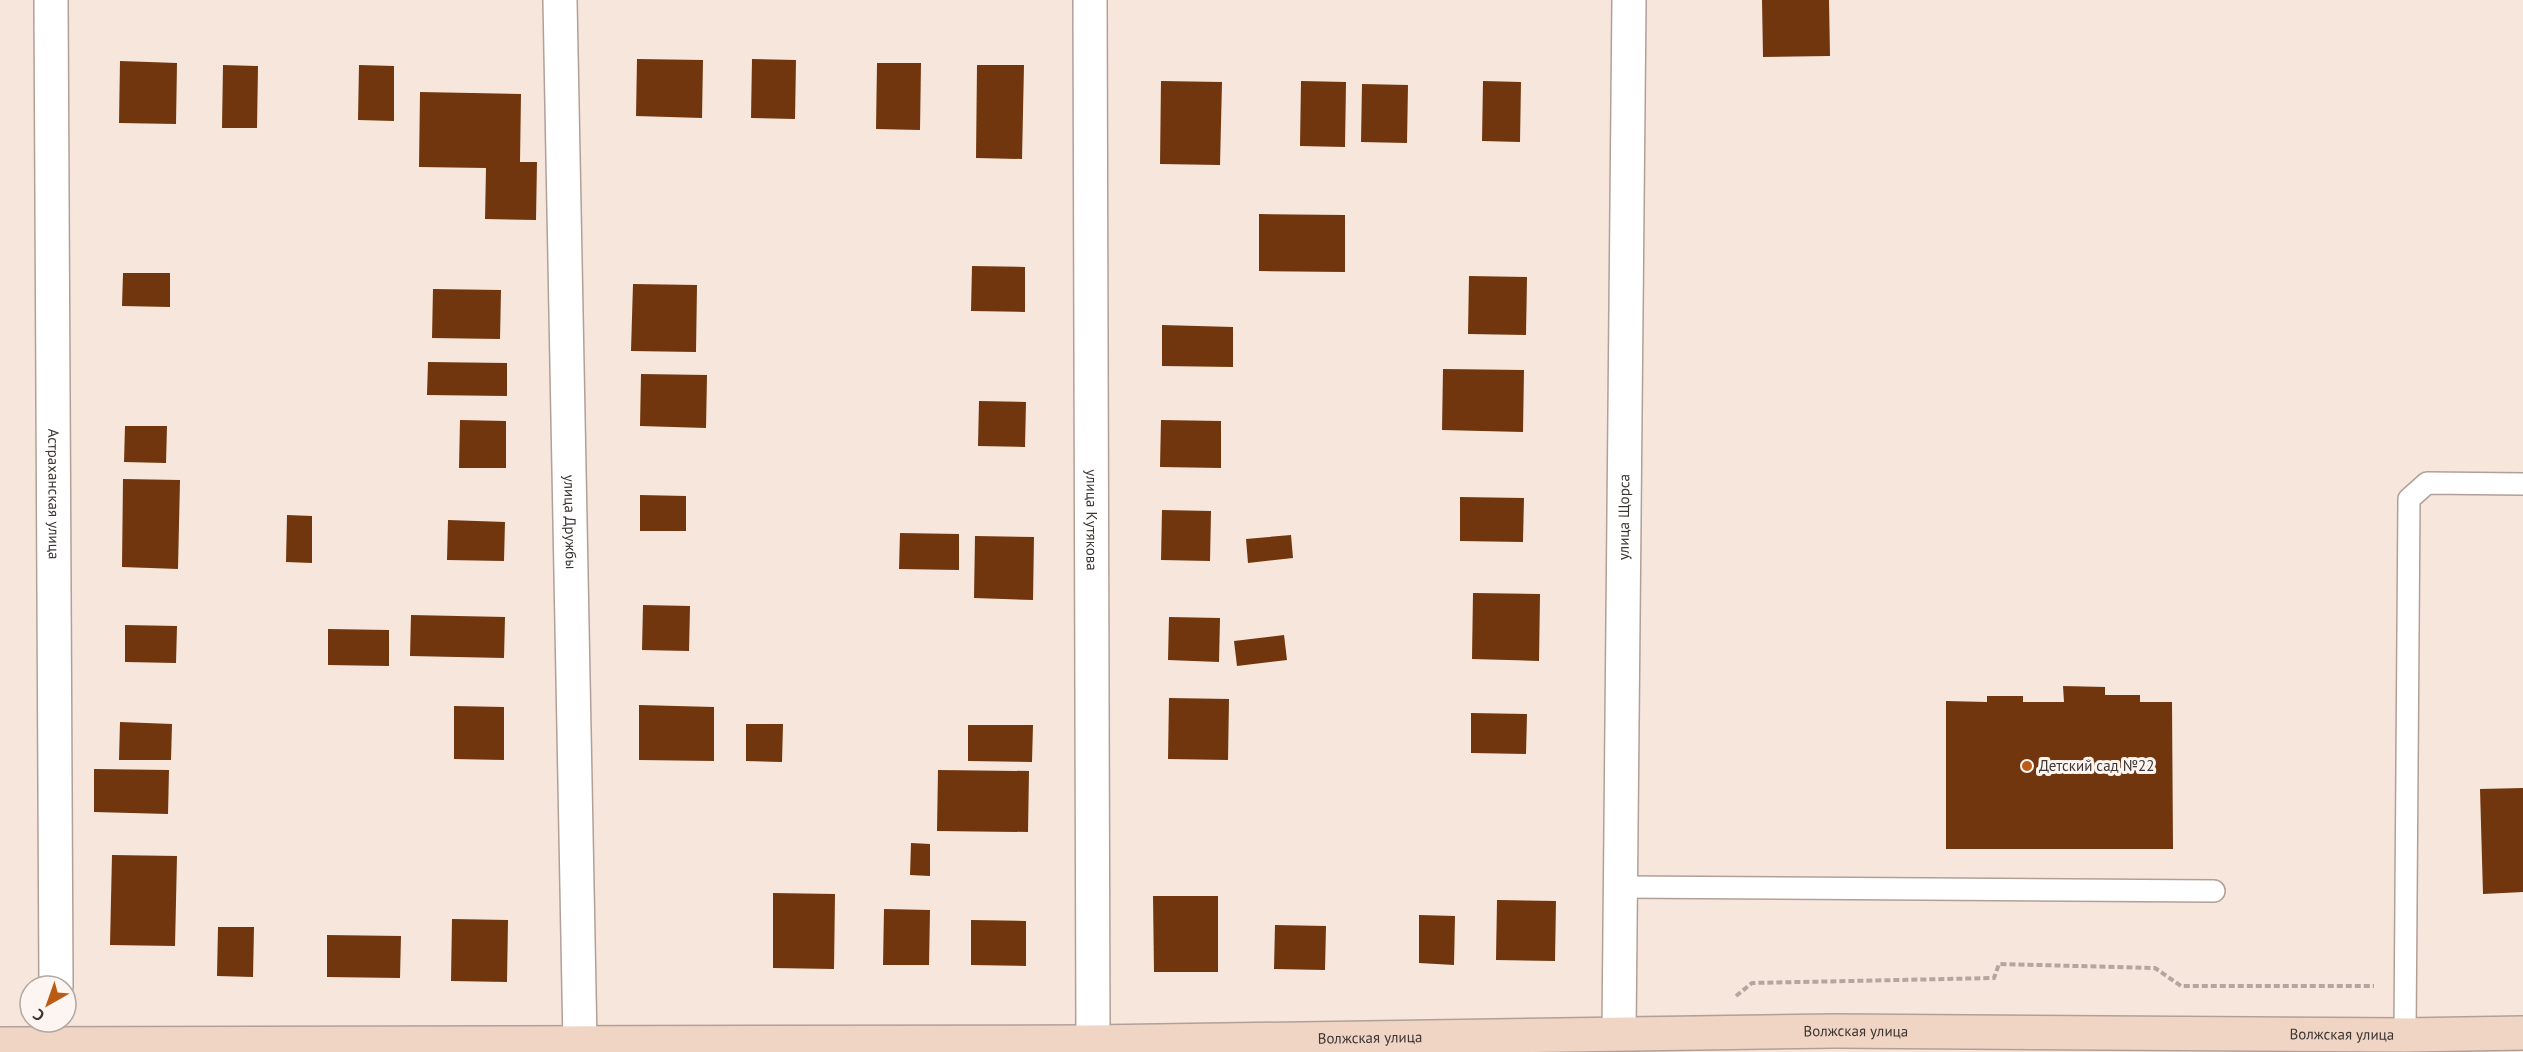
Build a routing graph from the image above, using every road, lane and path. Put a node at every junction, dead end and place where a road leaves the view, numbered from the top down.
1 (51, 0) edge
2 (560, 0) edge
3 (1090, 0) edge
4 (1629, 0) edge
5 (2523, 484) edge
6 (1621, 887) junction
7 (2214, 891) dead end
8 (56, 974) edge
9 (2405, 986) junction
10 (1735, 997) dead end
11 (2523, 1033) edge
12 (47, 1034) edge
13 (78, 1034) edge
14 (2404, 1035) junction
15 (1630, 1039) edge
16 (1093, 1042) junction
17 (0, 1044) edge
18 (1411, 1044) edge
19 (288, 1048) edge
20 (580, 1048) edge

1 - 8 street, Астраханская улица
2 - 20 street, улица Дружбы
3 - 16 street, улица Кутякова
4 - 6 street, улица Щорса
5 - 9 lane
6 - 7 lane
6 - 15 street, улица Щорса
9 - 10 path
9 - 14 lane
11 - 14 street, Волжская улица
12 - 17 street, Волжская улица
13 - 19 street, Волжская улица
14 - 15 street, Волжская улица
15 - 18 street, Волжская улица
16 - 18 street, Волжская улица
16 - 20 street, Волжская улица
19 - 20 street, Волжская улица

